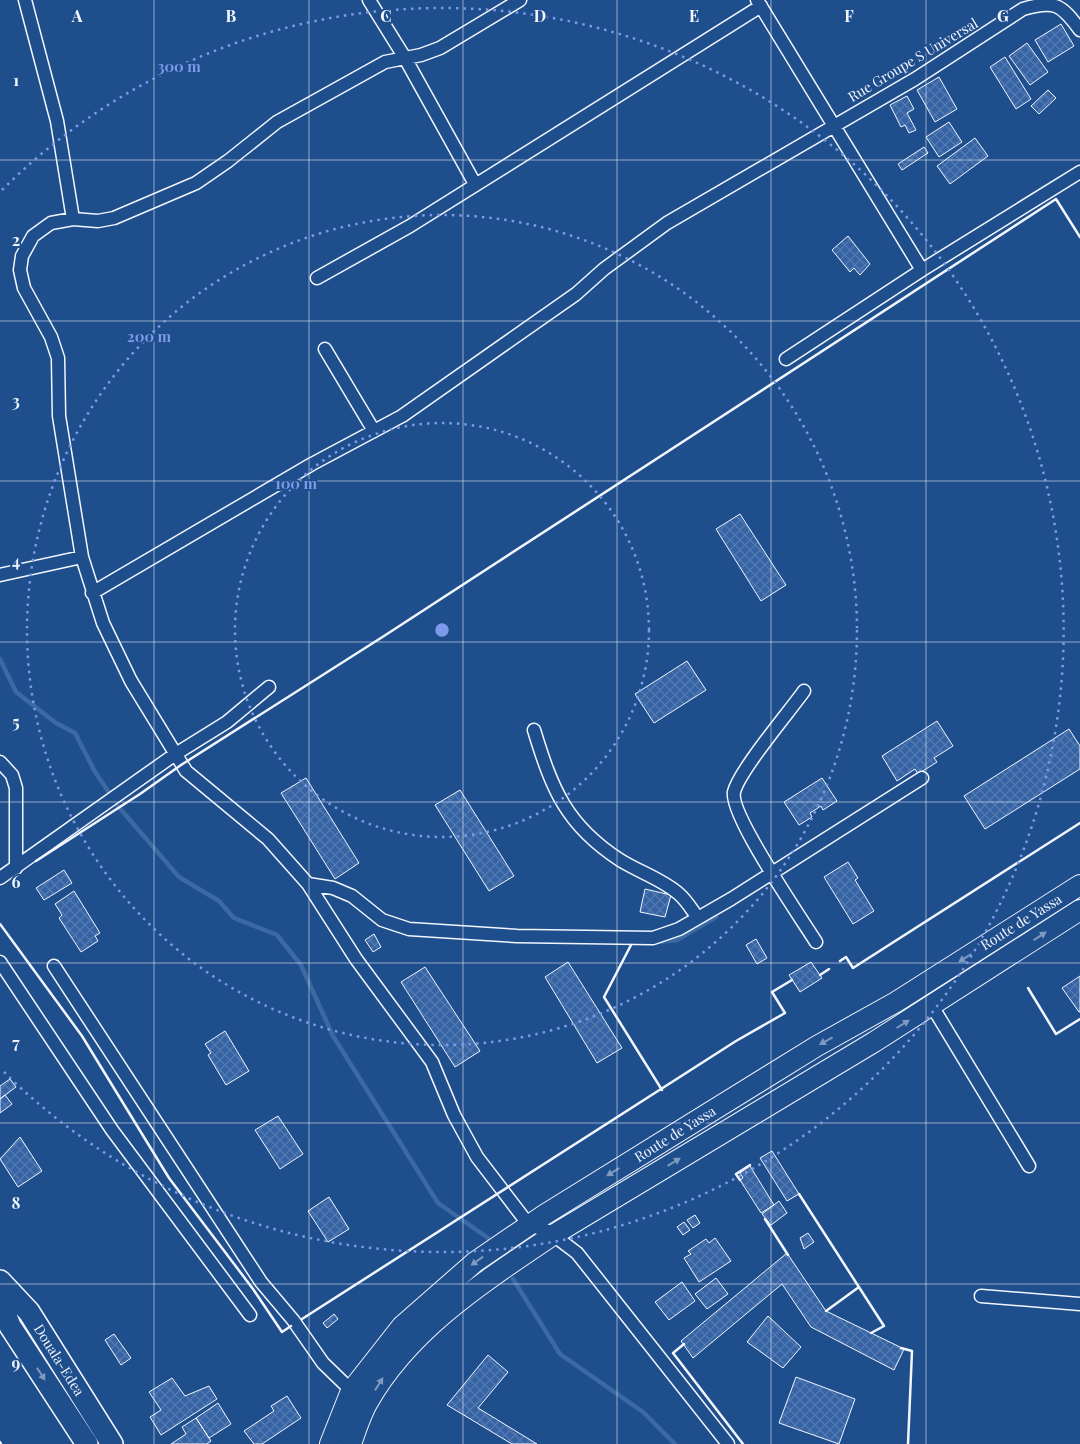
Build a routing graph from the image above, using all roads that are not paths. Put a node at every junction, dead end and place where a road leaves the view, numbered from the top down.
1 (25, 0) edge
2 (369, 0) edge
3 (520, 0) edge
4 (759, 3) edge
5 (1080, 30) edge
6 (405, 58) junction
7 (834, 125) junction
8 (1080, 172) edge
9 (475, 184) junction
10 (73, 219) junction
11 (922, 270) junction
12 (317, 278) dead end
13 (325, 349) dead end
14 (786, 359) dead end
15 (374, 431) junction
16 (82, 557) junction
17 (0, 575) edge
18 (92, 593) junction
19 (270, 687) dead end
20 (804, 691) dead end
21 (534, 730) dead end
22 (174, 755) junction
23 (0, 762) edge
24 (922, 778) dead end
25 (16, 868) junction
26 (772, 872) junction
27 (0, 878) edge
28 (308, 884) junction
29 (1080, 885) edge
30 (1080, 910) edge
31 (698, 918) junction
32 (816, 942) dead end
33 (0, 962) edge
34 (54, 966) dead end
35 (932, 1006) junction
36 (864, 1020) junction
37 (874, 1042) junction
38 (1030, 1166) dead end
39 (529, 1225) junction
40 (554, 1235) junction
41 (0, 1281) edge
42 (981, 1296) dead end
43 (0, 1301) edge
44 (1080, 1304) edge
45 (250, 1315) dead end
46 (351, 1391) junction
47 (367, 1403) junction
48 (87, 1444) edge
49 (112, 1444) edge
50 (330, 1444) edge
51 (351, 1444) edge
52 (728, 1444) edge

1 - 10 street
2 - 6 street
3 - 6 street
4 - 7 street
4 - 9 street
5 - 7 street, Rue Groupe S Universal
6 - 9 street
6 - 10 street
7 - 11 street
7 - 15 street, Rue Groupe S Universal
8 - 11 street
9 - 12 street
10 - 16 street
11 - 14 street
13 - 15 street
15 - 18 street, Rue Groupe S Universal
16 - 17 street
16 - 18 street
18 - 22 street
19 - 22 street
20 - 26 street
21 - 31 street
22 - 25 street
22 - 28 street
23 - 25 street
24 - 26 street
25 - 27 street
26 - 31 street
26 - 32 street
28 - 31 street
28 - 39 street
29 -> 36 main road, Route de Yassa
35 -> 30 main road, Route de Yassa
33 - 45 street
34 - 46 street
37 -> 35 main road, Route de Yassa
35 - 38 street
36 - 37 main road
36 -> 39 main road, Route de Yassa
40 -> 37 main road, Route de Yassa
39 - 40 street
39 -> 46 main road, Route de Yassa
47 -> 40 main road, Route de Yassa
40 - 52 street
41 - 49 highway, Douala-Edea
42 - 44 street
43 -> 48 highway, Douala-Edea
46 - 47 street
46 - 50 main road, Route de Yassa
47 - 51 main road, Route de Yassa

